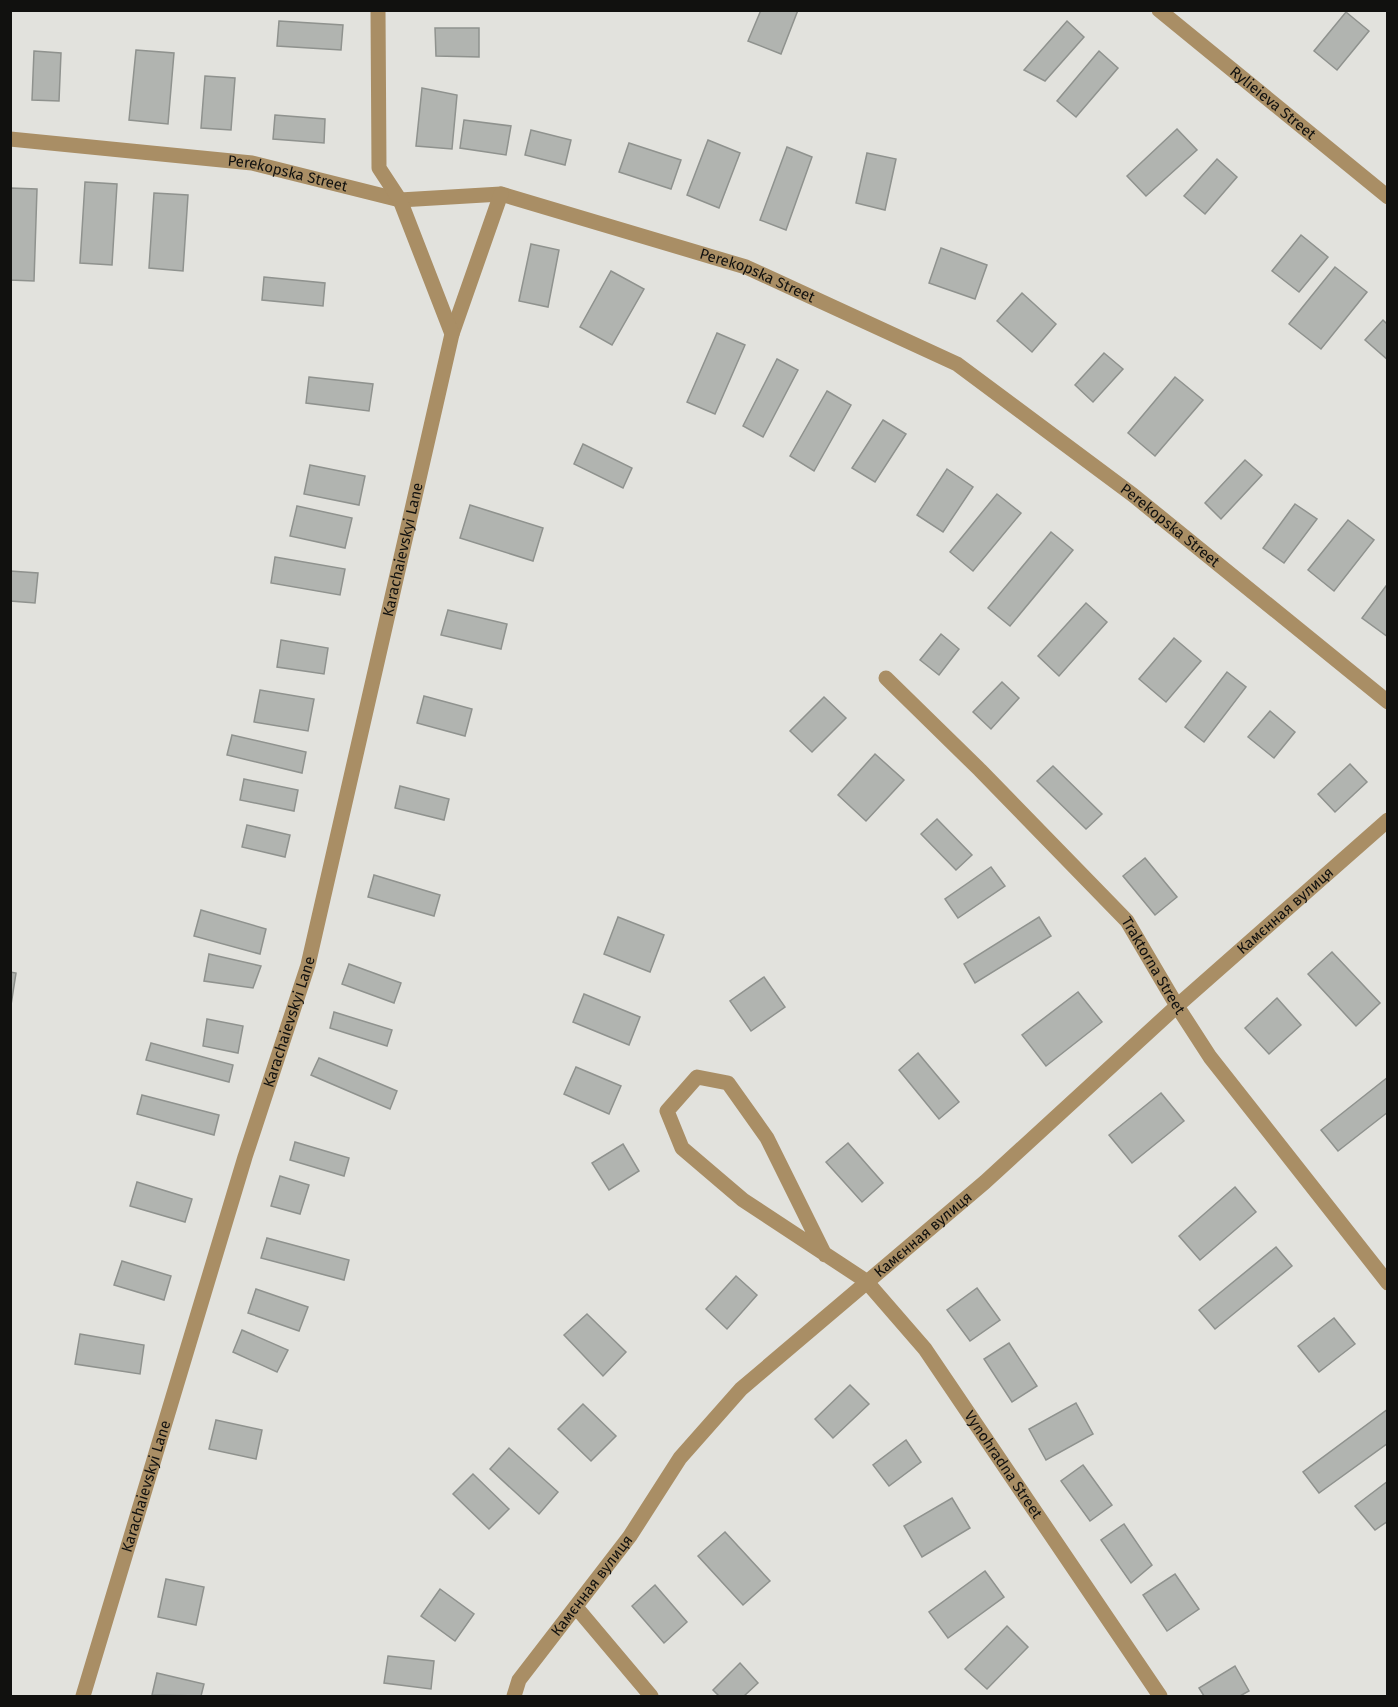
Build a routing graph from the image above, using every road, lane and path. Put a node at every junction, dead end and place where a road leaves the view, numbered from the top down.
1 (378, 10) edge
2 (1159, 10) edge
3 (10, 139) edge
4 (501, 194) junction
5 (1388, 197) edge
6 (400, 200) junction
7 (452, 334) junction
8 (886, 678) dead end
9 (1388, 702) edge
10 (1388, 820) edge
11 (1177, 1006) junction
12 (825, 1255) junction
13 (866, 1281) junction
14 (1388, 1283) edge
15 (576, 1607) junction
16 (83, 1696) edge
17 (514, 1696) edge
18 (651, 1696) edge
19 (1160, 1696) edge

1 - 6 street
2 - 5 street, Rylieieva Street
3 - 6 street, Perekopska Street
4 - 6 street, Perekopska Street
4 - 7 street, Karachaievskyi Lane
4 - 9 street, Perekopska Street
6 - 7 street
7 - 16 street, Karachaievskyi Lane
8 - 11 street, Traktorna Street
10 - 11 street, Камєнная вулиця
11 - 13 street, Камєнная вулиця
11 - 14 street, Traktorna Street
12 - 12 street, Vynohradna Street
12 - 13 street, Vynohradna Street
13 - 15 street, Камєнная вулиця
13 - 19 street, Vynohradna Street
15 - 17 street, Камєнная вулиця
15 - 18 street

